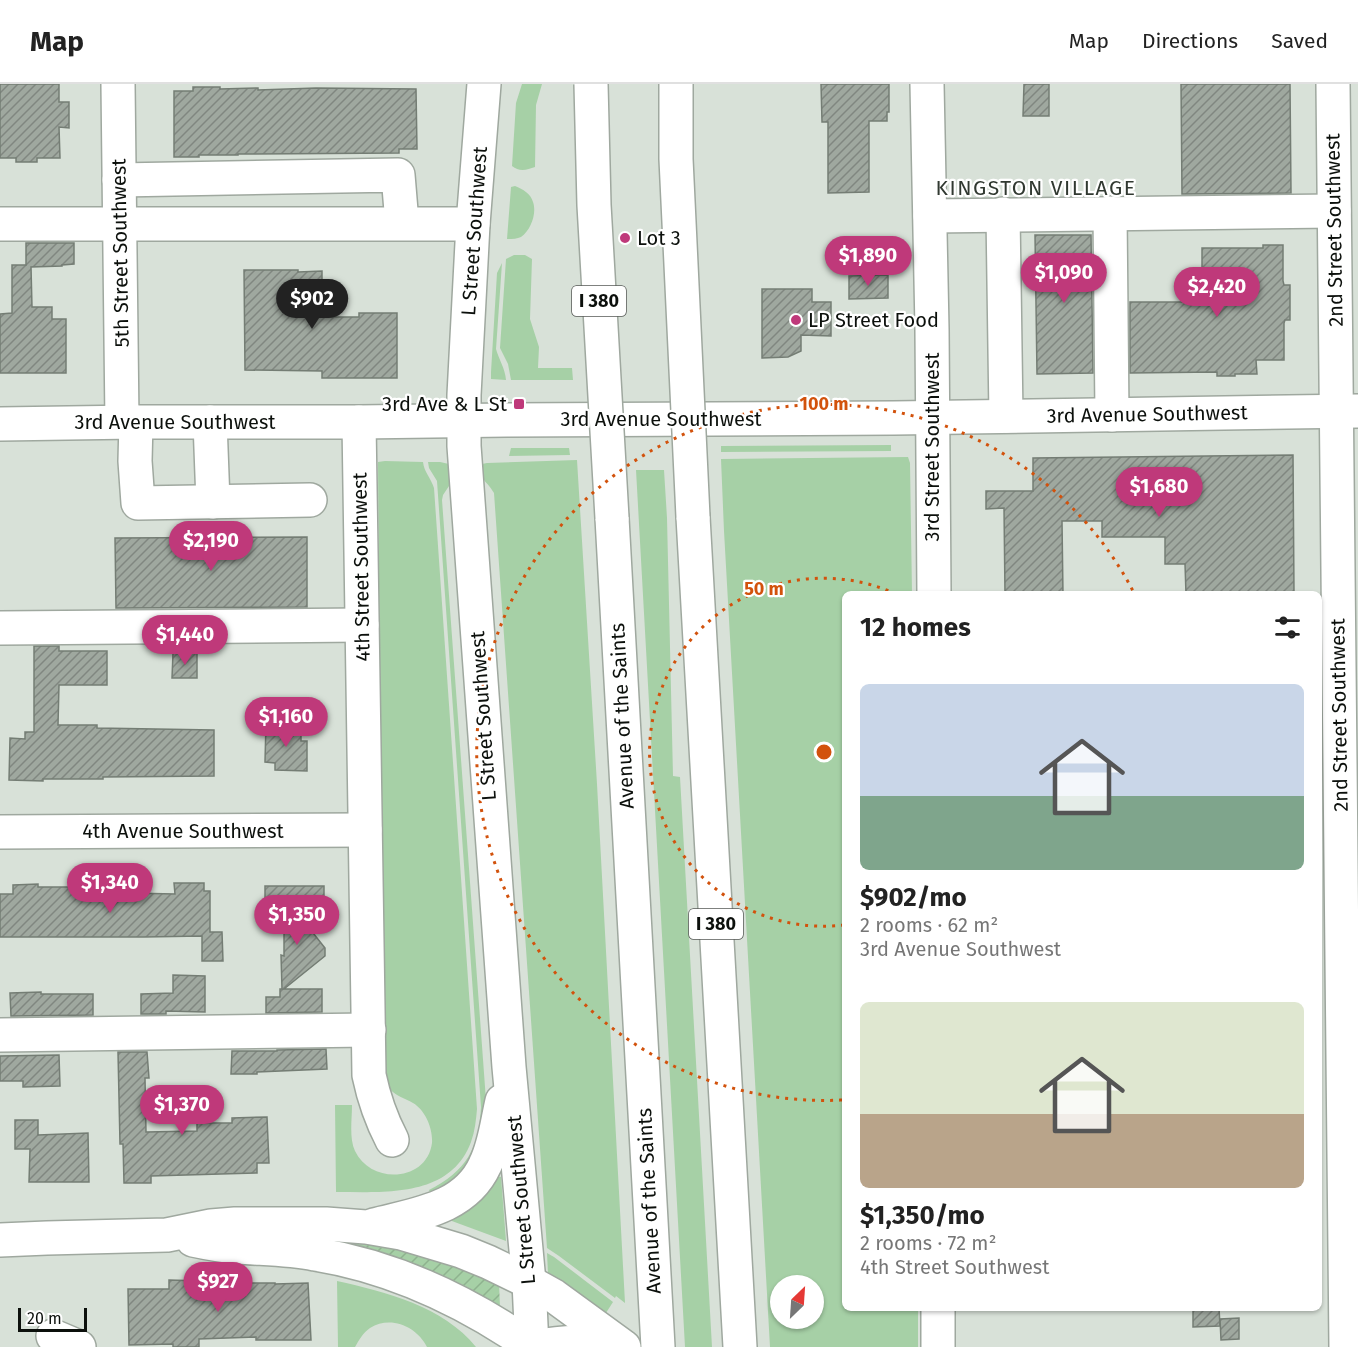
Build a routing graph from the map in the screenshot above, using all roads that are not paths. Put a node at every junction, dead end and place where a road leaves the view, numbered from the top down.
1 (118, 84) edge
2 (484, 84) edge
3 (591, 84) edge
4 (676, 84) edge
5 (927, 84) edge
6 (1333, 84) edge
7 (118, 180) junction
8 (1334, 211) junction
9 (1110, 213) junction
10 (1003, 214) junction
11 (930, 216) junction
12 (119, 223) junction
13 (402, 223) junction
14 (0, 224) edge
15 (473, 224) junction
16 (1346, 281) edge
17 (1347, 411) edge
18 (1112, 415) junction
19 (1006, 416) junction
20 (932, 417) junction
21 (464, 420) junction
22 (129, 422) junction
23 (210, 422) junction
24 (359, 422) junction
25 (0, 424) edge
26 (310, 500) dead end
27 (213, 502) junction
28 (1348, 538) edge
29 (933, 591) edge
30 (1328, 616) edge
31 (362, 625) junction
32 (0, 628) edge
33 (1339, 815) edge
34 (365, 830) junction
35 (0, 832) edge
36 (1330, 1021) edge
37 (369, 1030) junction
38 (0, 1035) edge
39 (509, 1067) junction
40 (392, 1140) dead end
41 (1340, 1224) edge
42 (366, 1227) junction
43 (167, 1235) junction
44 (0, 1240) edge
45 (530, 1282) junction
46 (938, 1311) edge
47 (740, 1339) edge
48 (532, 1347) edge
49 (619, 1347) edge
50 (624, 1347) edge
51 (658, 1347) edge
52 (938, 1347) edge
53 (1346, 1347) edge

1 - 7 main road, 5th Street Southwest
2 - 15 main road, L Street Southwest
3 - 51 main road, Avenue of the Saints / I 380, bridge
4 - 47 main road, I 380, bridge
5 - 11 main road, 3rd Street Southwest
6 - 8 main road, 2nd Street Southwest
7 - 12 main road, 5th Street Southwest
7 - 13 main road
8 - 9 main road
8 - 16 main road, 2nd Street Southwest
9 - 10 main road
9 - 18 main road
10 - 11 main road
10 - 19 main road
11 - 20 main road, 3rd Street Southwest
12 - 13 main road
12 - 14 main road
12 - 22 main road, 5th Street Southwest
13 - 15 main road
15 - 21 main road, L Street Southwest
16 - 17 main road, 2nd Street Southwest
17 - 18 main road, 3rd Avenue Southwest
17 - 28 main road, 2nd Street Southwest
18 - 19 main road, 3rd Avenue Southwest
19 - 20 main road, 3rd Avenue Southwest
20 - 21 main road, 3rd Avenue Southwest
20 - 29 main road, 3rd Street Southwest
21 - 24 main road, 3rd Avenue Southwest
21 - 39 main road, L Street Southwest
22 - 23 main road, 3rd Avenue Southwest
22 - 25 main road, 3rd Avenue Southwest
22 - 27 main road, 5th Street Southwest
23 - 24 main road, 3rd Avenue Southwest
23 - 27 main road
24 - 31 main road, 4th Street Southwest
26 - 27 main road
28 - 30 main road, 2nd Street Southwest
30 - 33 main road, 2nd Street Southwest
31 - 32 main road
31 - 34 main road, 4th Street Southwest
33 - 36 main road, 2nd Street Southwest
34 - 35 main road, 4th Avenue Southwest
34 - 37 main road, 4th Street Southwest
36 - 41 main road, 2nd Street Southwest
37 - 38 main road
37 - 40 main road, 4th Street Southwest
39 - 42 main road
39 - 45 main road, L Street Southwest
41 - 53 main road, 2nd Street Southwest
42 - 43 main road
42 - 45 main road
43 - 44 main road
43 - 48 main road
45 - 48 main road, L Street Southwest
45 - 50 main road
46 - 52 main road
48 - 49 main road

